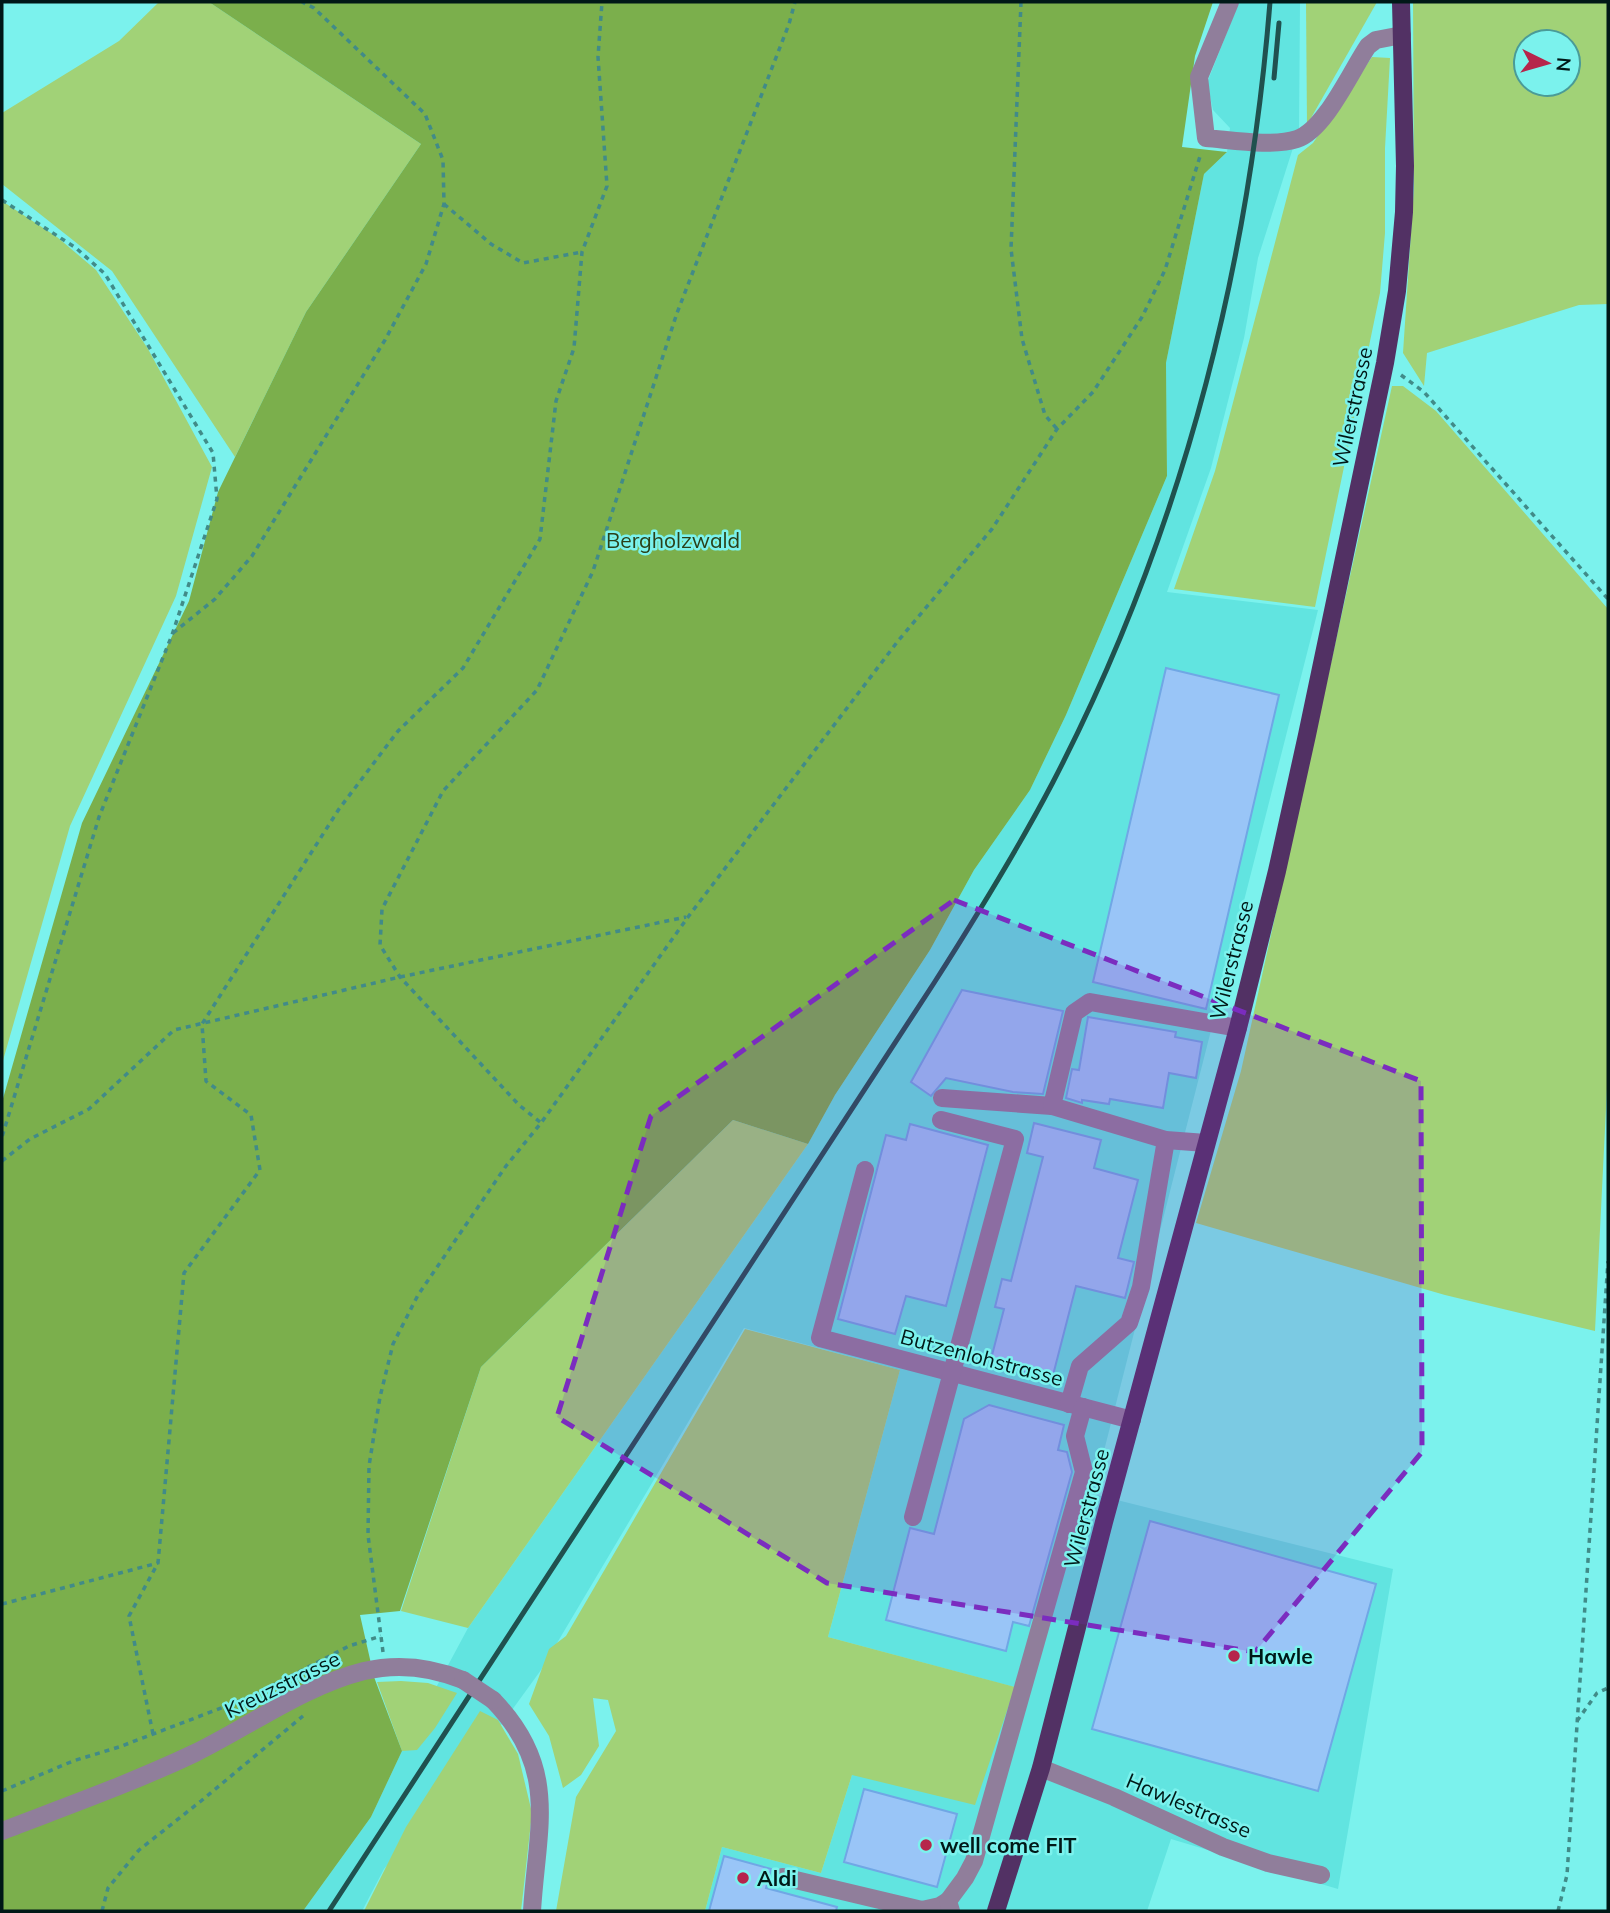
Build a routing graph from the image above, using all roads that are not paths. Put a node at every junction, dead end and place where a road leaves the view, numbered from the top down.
1 (1230, 2) edge
2 (1401, 2) edge
3 (1402, 35) junction
4 (1238, 1028) junction
5 (942, 1098) dead end
6 (1052, 1105) junction
7 (941, 1120) dead end
8 (1166, 1140) junction
9 (1206, 1143) junction
10 (865, 1170) dead end
11 (952, 1373) junction
12 (1076, 1405) junction
13 (1132, 1420) junction
14 (913, 1517) dead end
15 (1041, 1768) junction
16 (2, 1831) edge
17 (1321, 1875) dead end
18 (783, 1877) dead end
19 (950, 1906) edge
20 (532, 1911) edge
21 (996, 1911) edge

1 - 3 street
2 - 3 main road, Wilerstrasse
3 - 4 main road, Wilerstrasse
4 - 6 street
4 - 9 main road, Wilerstrasse
5 - 6 street
6 - 8 street
7 - 11 street
8 - 9 street
8 - 12 street
9 - 13 main road, Wilerstrasse
10 - 11 street, Butzenlohstrasse
11 - 12 street, Butzenlohstrasse
11 - 14 street
12 - 13 street, Butzenlohstrasse
12 - 19 street
13 - 15 main road, Wilerstrasse
15 - 17 street, Hawlestrasse
15 - 21 main road, Wilerstrasse
16 - 20 street, Kreuzstrasse, bridge
18 - 19 street

